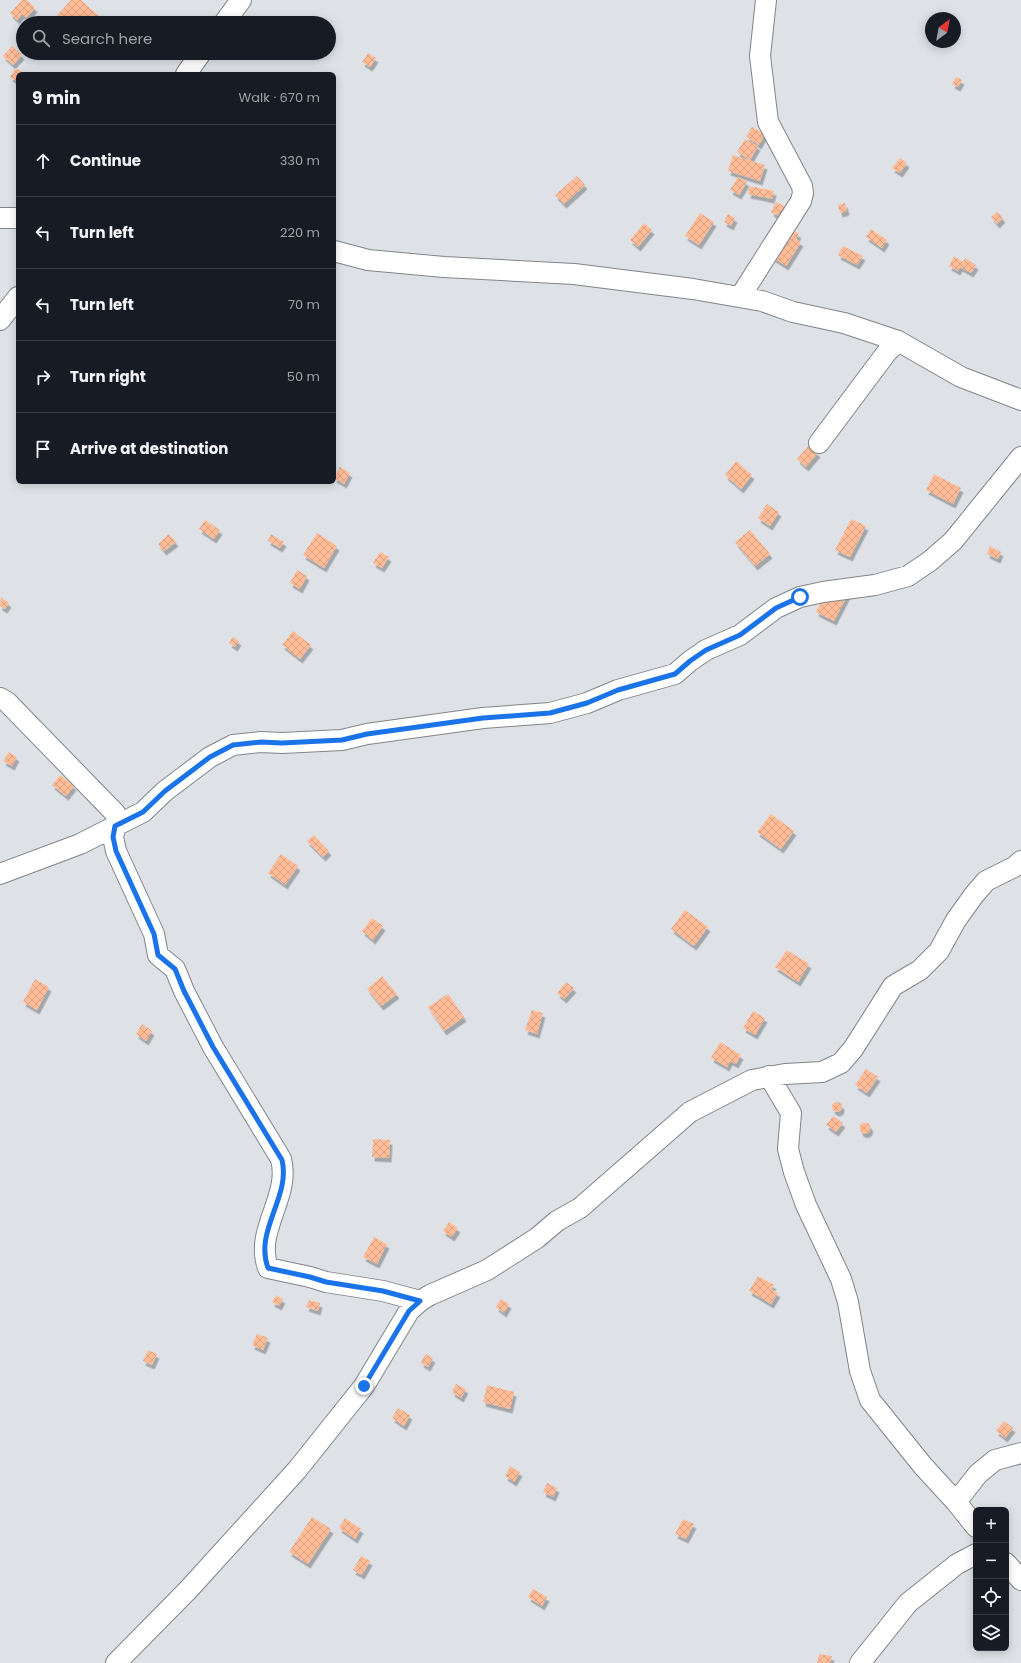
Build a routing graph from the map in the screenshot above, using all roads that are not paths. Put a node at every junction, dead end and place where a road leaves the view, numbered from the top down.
1 (241, 0) edge
2 (766, 0) edge
3 (229, 16) edge
4 (196, 60) edge
5 (187, 72) edge
6 (0, 218) edge
7 (16, 218) edge
8 (336, 252) edge
9 (740, 297) junction
10 (16, 300) edge
11 (0, 320) edge
12 (898, 342) junction
13 (1021, 400) edge
14 (819, 443) dead end
15 (1021, 457) edge
16 (0, 698) edge
17 (115, 826) junction
18 (1021, 861) edge
19 (0, 874) edge
20 (769, 1076) junction
21 (420, 1301) junction
22 (1021, 1453) edge
23 (956, 1502) junction
24 (973, 1523) edge
25 (973, 1556) edge
26 (1009, 1566) edge
27 (1021, 1580) edge
28 (116, 1663) edge
29 (860, 1663) edge

1 - 3 street
2 - 9 street
4 - 5 street
6 - 7 street
8 - 9 street
9 - 12 street
10 - 11 street
12 - 13 street
12 - 14 street
15 - 17 street
16 - 17 street
17 - 19 street
17 - 21 street
18 - 20 street
20 - 21 street
20 - 23 street
21 - 28 street
22 - 23 street
23 - 24 street
25 - 29 street
26 - 27 street

